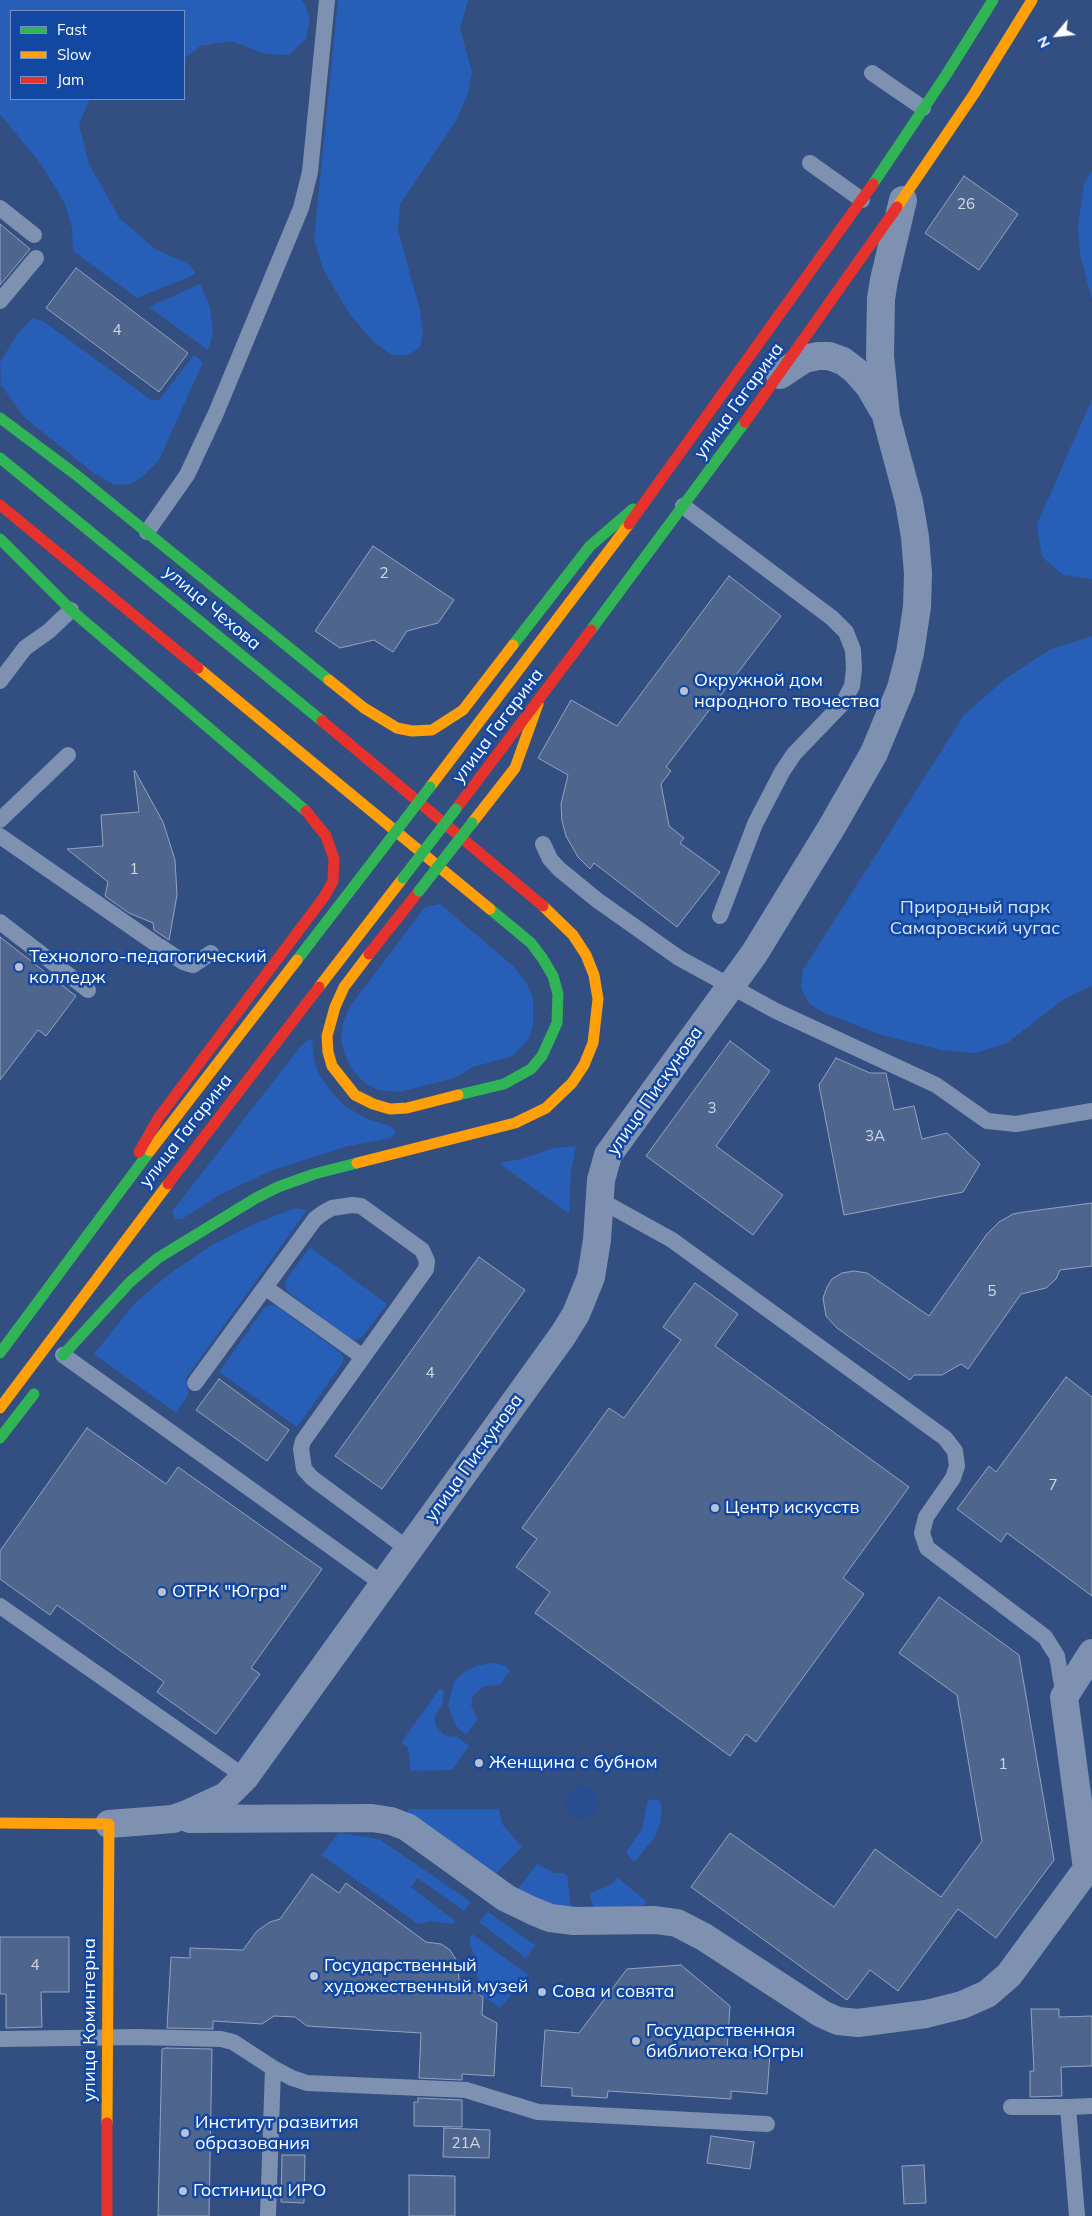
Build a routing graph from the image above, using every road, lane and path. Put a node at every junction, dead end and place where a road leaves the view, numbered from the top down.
1 (327, 0) edge
2 (993, 0) edge
3 (1032, 0) edge
4 (872, 73) dead end
5 (923, 108) junction
6 (810, 163) dead end
7 (903, 199) junction
8 (862, 200) junction
9 (0, 208) edge
10 (34, 235) dead end
11 (36, 258) dead end
12 (0, 301) edge
13 (780, 375) junction
14 (886, 416) junction
15 (0, 418) edge
16 (0, 458) edge
17 (656, 489) junction
18 (0, 505) edge
19 (683, 506) junction
20 (147, 532) junction
21 (0, 539) edge
22 (71, 610) junction
23 (0, 681) edge
24 (538, 702) junction
25 (68, 755) dead end
26 (0, 820) edge
27 (0, 836) edge
28 (544, 844) dead end
29 (389, 896) junction
30 (720, 916) dead end
31 (0, 922) edge
32 (287, 948) junction
33 (211, 952) dead end
34 (730, 986) junction
35 (344, 987) junction
36 (88, 990) dead end
37 (244, 1029) junction
38 (1092, 1111) edge
39 (598, 1199) junction
40 (110, 1204) junction
41 (137, 1224) junction
42 (266, 1288) junction
43 (0, 1353) edge
44 (363, 1357) junction
45 (59, 1360) junction
46 (195, 1383) dead end
47 (0, 1408) edge
48 (0, 1420) edge
49 (0, 1438) edge
50 (408, 1549) junction
51 (383, 1584) junction
52 (0, 1606) edge
53 (1092, 1653) edge
54 (1064, 1697) junction
55 (250, 1771) junction
56 (283, 1817) junction
57 (173, 1819) junction
58 (0, 1823) edge
59 (109, 1824) junction
60 (1089, 1865) edge
61 (108, 2037) junction
62 (0, 2038) edge
63 (273, 2068) junction
64 (1092, 2106) edge
65 (1011, 2107) dead end
66 (1068, 2107) junction
67 (767, 2124) dead end
68 (107, 2216) edge
69 (268, 2216) edge
70 (1077, 2216) edge

1 - 20 lane
2 - 5 main road, улица Гагарина
3 - 7 main road, улица Гагарина
4 - 5 lane
5 - 8 main road, улица Гагарина
6 - 8 lane
7 - 13 main road, улица Гагарина
7 - 14 street, улица Пискунова
8 - 17 main road, улица Гагарина
9 - 10 lane
11 - 12 lane
13 - 14 street, улица Пискунова
13 - 19 main road, улица Гагарина
14 - 34 street, улица Пискунова
15 - 20 main road
16 - 45 main road, улица Чехова
17 - 20 main road
17 - 37 main road, улица Гагарина, bridge
18 - 35 main road
19 - 24 main road, улица Гагарина
19 - 30 lane
21 - 22 main road
22 - 23 lane
22 - 32 main road
24 - 29 main road, улица Гагарина, bridge
24 - 35 main road, bridge
25 - 26 lane
27 - 33 lane
28 - 34 lane
29 - 35 main road
29 - 41 main road, улица Гагарина
31 - 36 lane
32 - 37 main road
32 - 40 main road
34 - 38 lane
34 - 39 street, улица Пискунова
37 - 40 main road, улица Гагарина
39 - 50 street, улица Пискунова
39 - 54 lane
40 - 43 main road, улица Гагарина
41 - 45 main road
41 - 47 main road, улица Гагарина
42 - 44 lane
42 - 44 lane
42 - 46 lane
44 - 50 lane
45 - 51 lane
48 - 49 main road
50 - 51 street, улица Пискунова
51 - 55 street, улица Пискунова
52 - 55 lane
53 - 54 street
54 - 60 street
55 - 56 street
55 - 57 street, улица Пискунова
56 - 57 street
56 - 60 street
57 - 59 street, улица Пискунова
58 - 59 main road
59 - 61 main road, улица Коминтерна
61 - 62 lane
61 - 63 lane
61 - 68 main road, улица Коминтерна
63 - 67 lane
63 - 69 lane
64 - 66 lane
65 - 66 lane
66 - 70 lane

